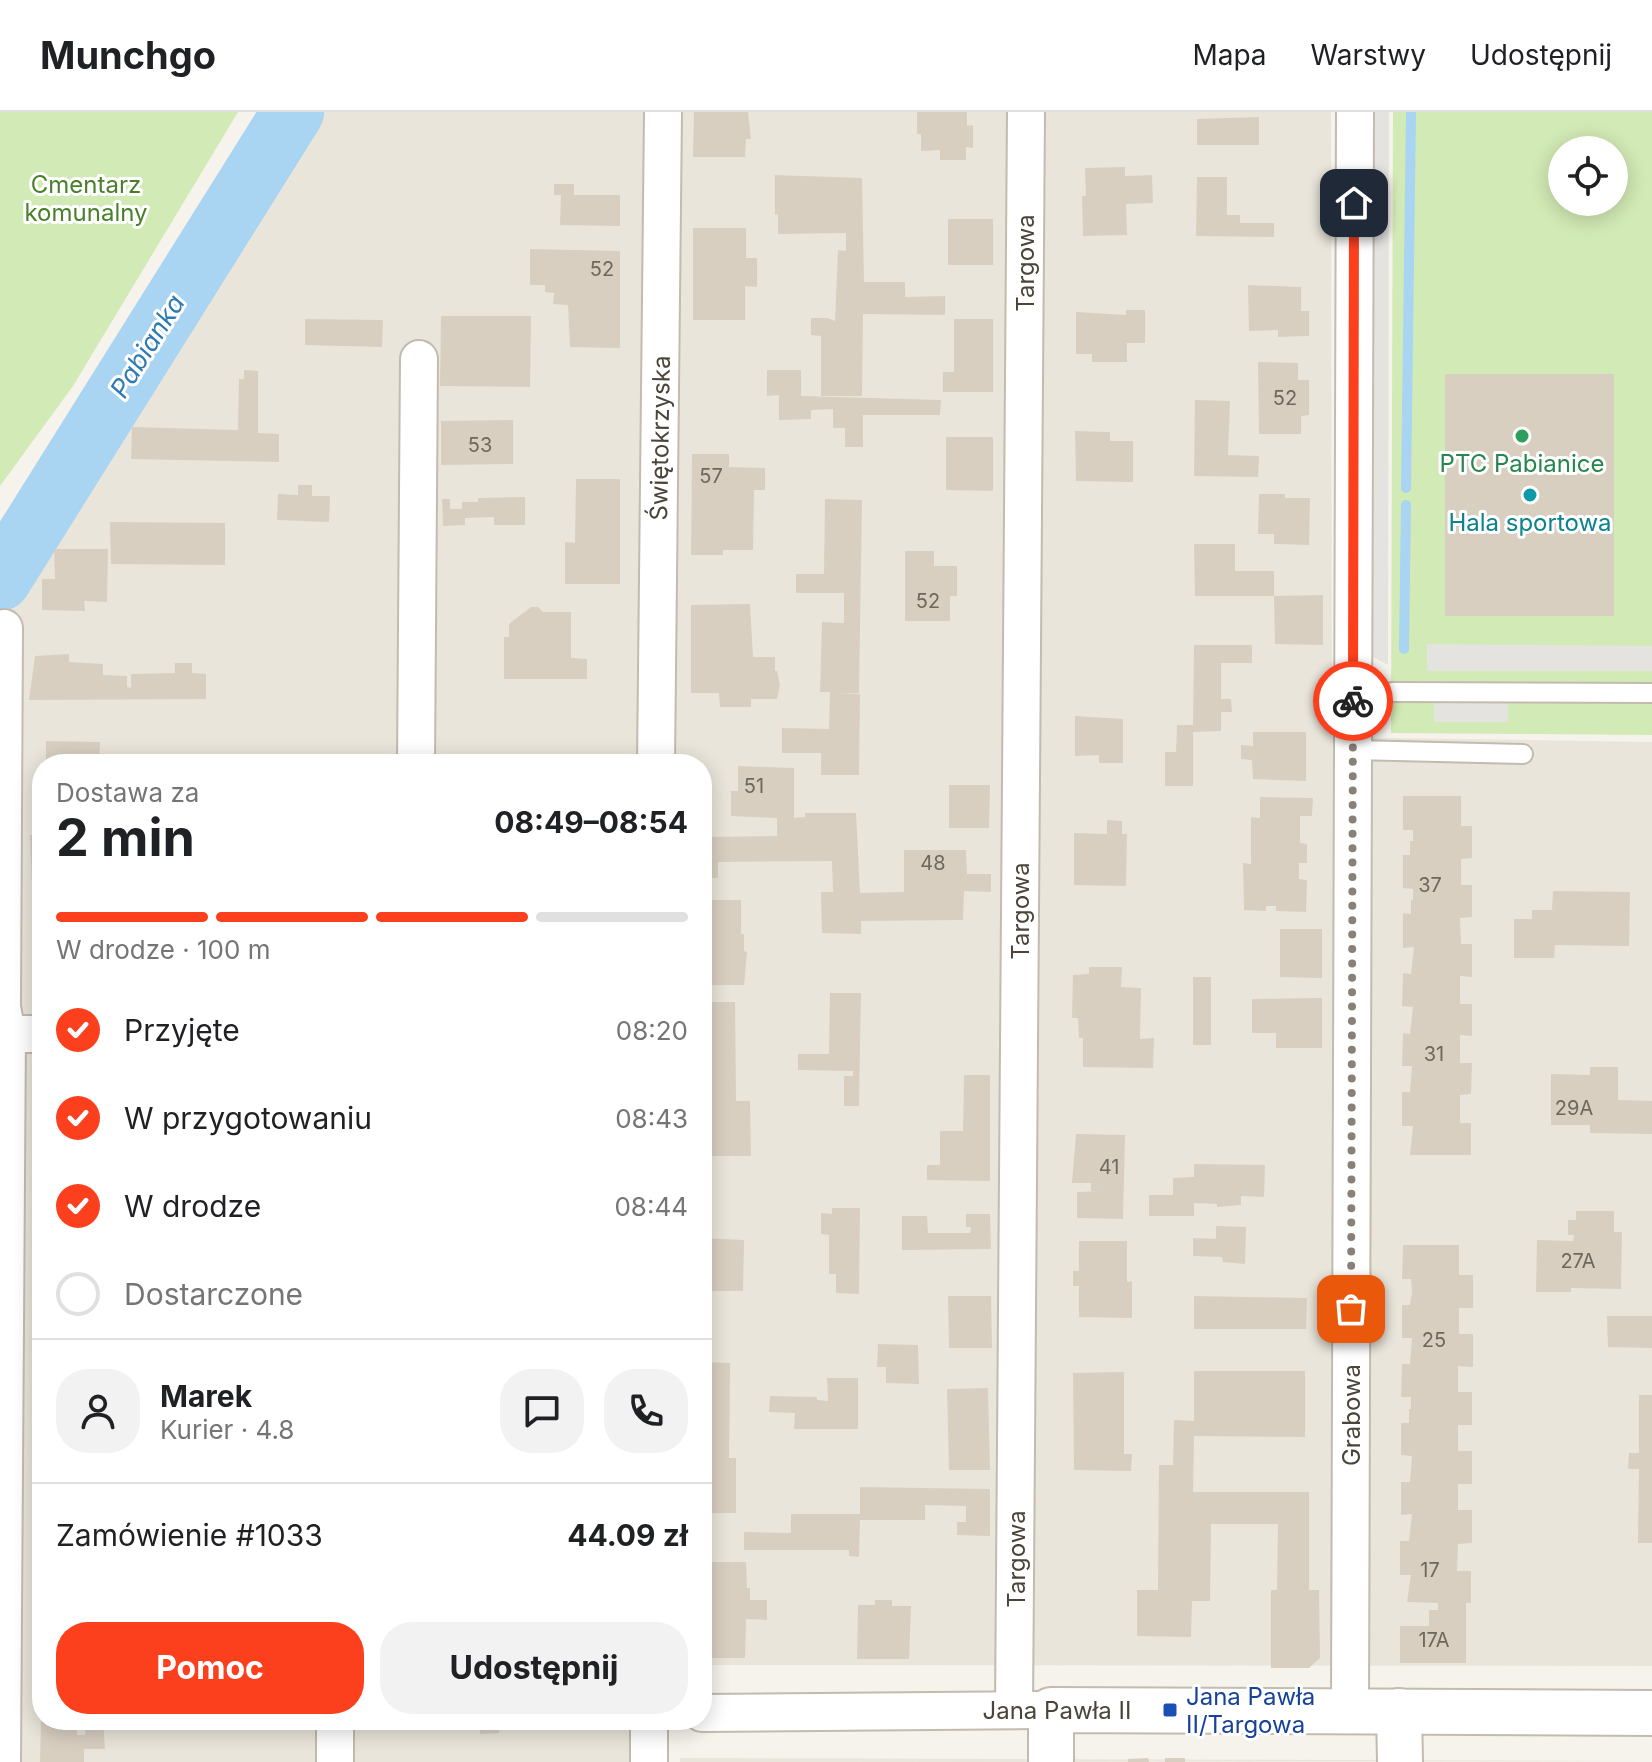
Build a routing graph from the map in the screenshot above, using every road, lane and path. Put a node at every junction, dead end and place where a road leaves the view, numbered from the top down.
1 (663, 112) edge
2 (1026, 112) edge
3 (1355, 112) edge
4 (419, 359) dead end
5 (4, 628) dead end
6 (1392, 692) dead end
7 (1652, 693) edge
8 (1353, 750) junction
9 (416, 754) edge
10 (656, 754) edge
11 (1523, 754) dead end
12 (16, 1034) edge
13 (1032, 1710) junction
14 (1350, 1711) junction
15 (1399, 1711) junction
16 (712, 1713) edge
17 (1652, 1713) edge
18 (335, 1730) edge
19 (649, 1730) edge
20 (2, 1762) edge
21 (335, 1762) edge
22 (649, 1762) edge
23 (1051, 1762) edge
24 (1400, 1762) edge

1 - 10 street, Świętokrzyska
2 - 13 street, Targowa
3 - 8 street, Grabowa
4 - 9 street
5 - 12 street
6 - 7 lane
8 - 11 lane
8 - 14 street, Grabowa
12 - 20 street
13 - 14 street, Jana Pawła II
13 - 16 street, Jana Pawła II
13 - 23 street, Targowa
14 - 15 street, Jana Pawła II
15 - 17 street, Jana Pawła II
15 - 24 street
18 - 21 street
19 - 22 street

